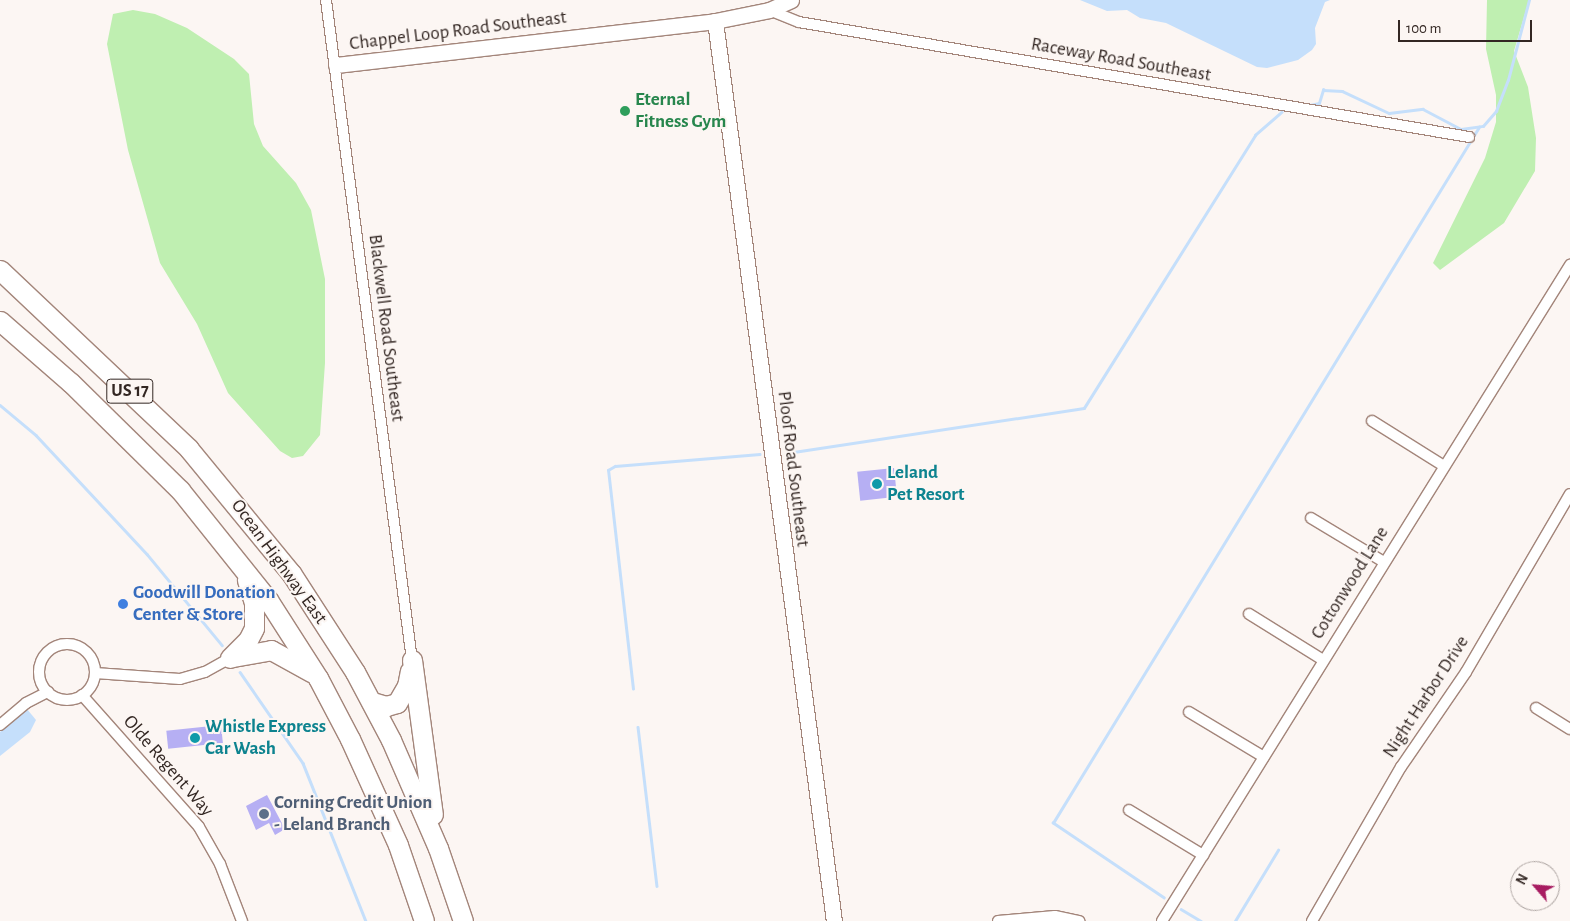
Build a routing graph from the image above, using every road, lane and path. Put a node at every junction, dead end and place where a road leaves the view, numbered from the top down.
1 (326, 0) edge
2 (791, 0) edge
3 (769, 10) junction
4 (715, 21) junction
5 (336, 65) junction
6 (1469, 137) dead end
7 (1570, 265) edge
8 (0, 270) edge
9 (0, 320) edge
10 (1372, 421) dead end
11 (1444, 466) junction
12 (1570, 494) edge
13 (1311, 518) dead end
14 (239, 560) junction
15 (1384, 562) junction
16 (1249, 614) dead end
17 (230, 658) junction
18 (412, 660) junction
19 (1323, 660) junction
20 (95, 673) junction
21 (318, 678) junction
22 (48, 692) junction
23 (82, 695) junction
24 (372, 702) junction
25 (1536, 708) dead end
26 (1189, 712) dead end
27 (0, 725) edge
28 (1570, 729) edge
29 (1264, 758) junction
30 (1130, 810) dead end
31 (438, 848) junction
32 (1203, 855) junction
33 (242, 921) edge
34 (424, 921) edge
35 (463, 921) edge
36 (834, 921) edge
37 (998, 921) edge
38 (1079, 921) edge
39 (1162, 921) edge
40 (1312, 921) edge

1 - 5 street, Blackwell Road Southeast
2 - 3 street, Chappel Loop Road Southeast
3 - 4 street, Chappel Loop Road Southeast
3 - 6 street, Raceway Road Southeast
4 - 5 street, Chappel Loop Road Southeast
4 - 36 street, Ploof Road Southeast
5 - 18 street, Blackwell Road Southeast
7 - 11 street, Cottonwood Lane
8 - 24 highway, Ocean Highway East / US 17
9 - 14 highway, Ocean Highway East / US 17
10 - 11 street
11 - 15 street, Cottonwood Lane
12 - 40 street, Night Harbor Drive
13 - 15 street
14 - 17 highway
14 - 21 highway, Ocean Highway East / US 17
15 - 19 street, Cottonwood Lane
16 - 19 street
17 - 20 street
17 - 21 highway
18 - 24 highway
18 - 31 highway
19 - 29 street, Cottonwood Lane
20 - 22 street
20 - 23 street
21 - 34 highway, Ocean Highway East / US 17
22 - 23 street
22 - 27 street
23 - 33 street, Olde Regent Way
24 - 31 highway, Ocean Highway East / US 17
25 - 28 street
26 - 29 street
29 - 32 street, Cottonwood Lane
30 - 32 street
31 - 35 highway, Ocean Highway East / US 17
32 - 39 street, Cottonwood Lane
37 - 38 street

